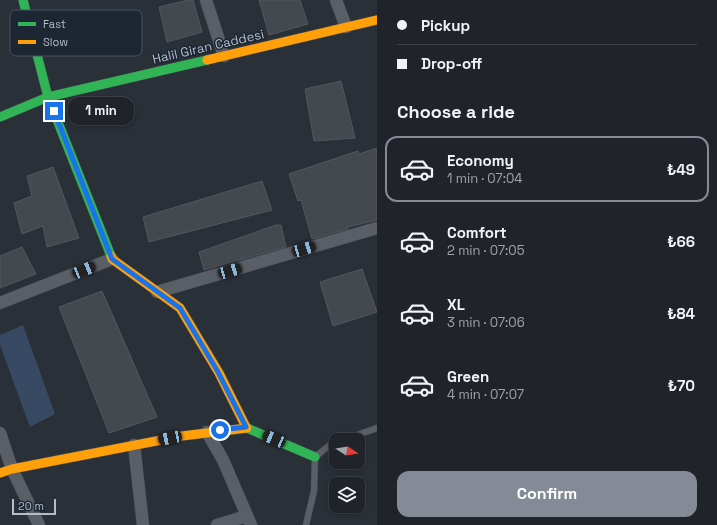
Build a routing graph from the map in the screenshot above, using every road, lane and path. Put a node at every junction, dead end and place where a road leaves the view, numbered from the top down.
1 (23, 0) edge
2 (206, 0) edge
3 (336, 0) edge
4 (26, 10) edge
5 (377, 20) edge
6 (346, 27) junction
7 (37, 56) edge
8 (224, 56) junction
9 (48, 97) junction
10 (0, 117) edge
11 (377, 228) edge
12 (112, 259) junction
13 (157, 292) junction
14 (0, 303) edge
15 (246, 427) junction
16 (377, 428) edge
17 (207, 432) junction
18 (0, 433) edge
19 (363, 433) edge
20 (134, 445) junction
21 (329, 446) edge
22 (315, 457) junction
23 (12, 469) junction
24 (0, 473) edge
25 (249, 520) edge
26 (39, 525) edge
27 (143, 525) edge
28 (217, 525) edge
29 (306, 525) edge

1 - 4 street
2 - 8 street
3 - 6 street
5 - 6 street, Halil Giran Caddesi
6 - 8 street, Halil Giran Caddesi
7 - 9 street
8 - 9 street, Halil Giran Caddesi
9 - 10 street, Halil Giran Caddesi
9 - 12 street
11 - 13 street
12 - 13 street
12 - 14 street
13 - 15 street
15 - 17 street
15 - 22 street
16 - 19 lane
17 - 20 street
17 - 25 street
18 - 23 street
20 - 23 street
20 - 27 street
21 - 22 lane
22 - 29 lane
23 - 24 street
23 - 26 street
25 - 28 street

